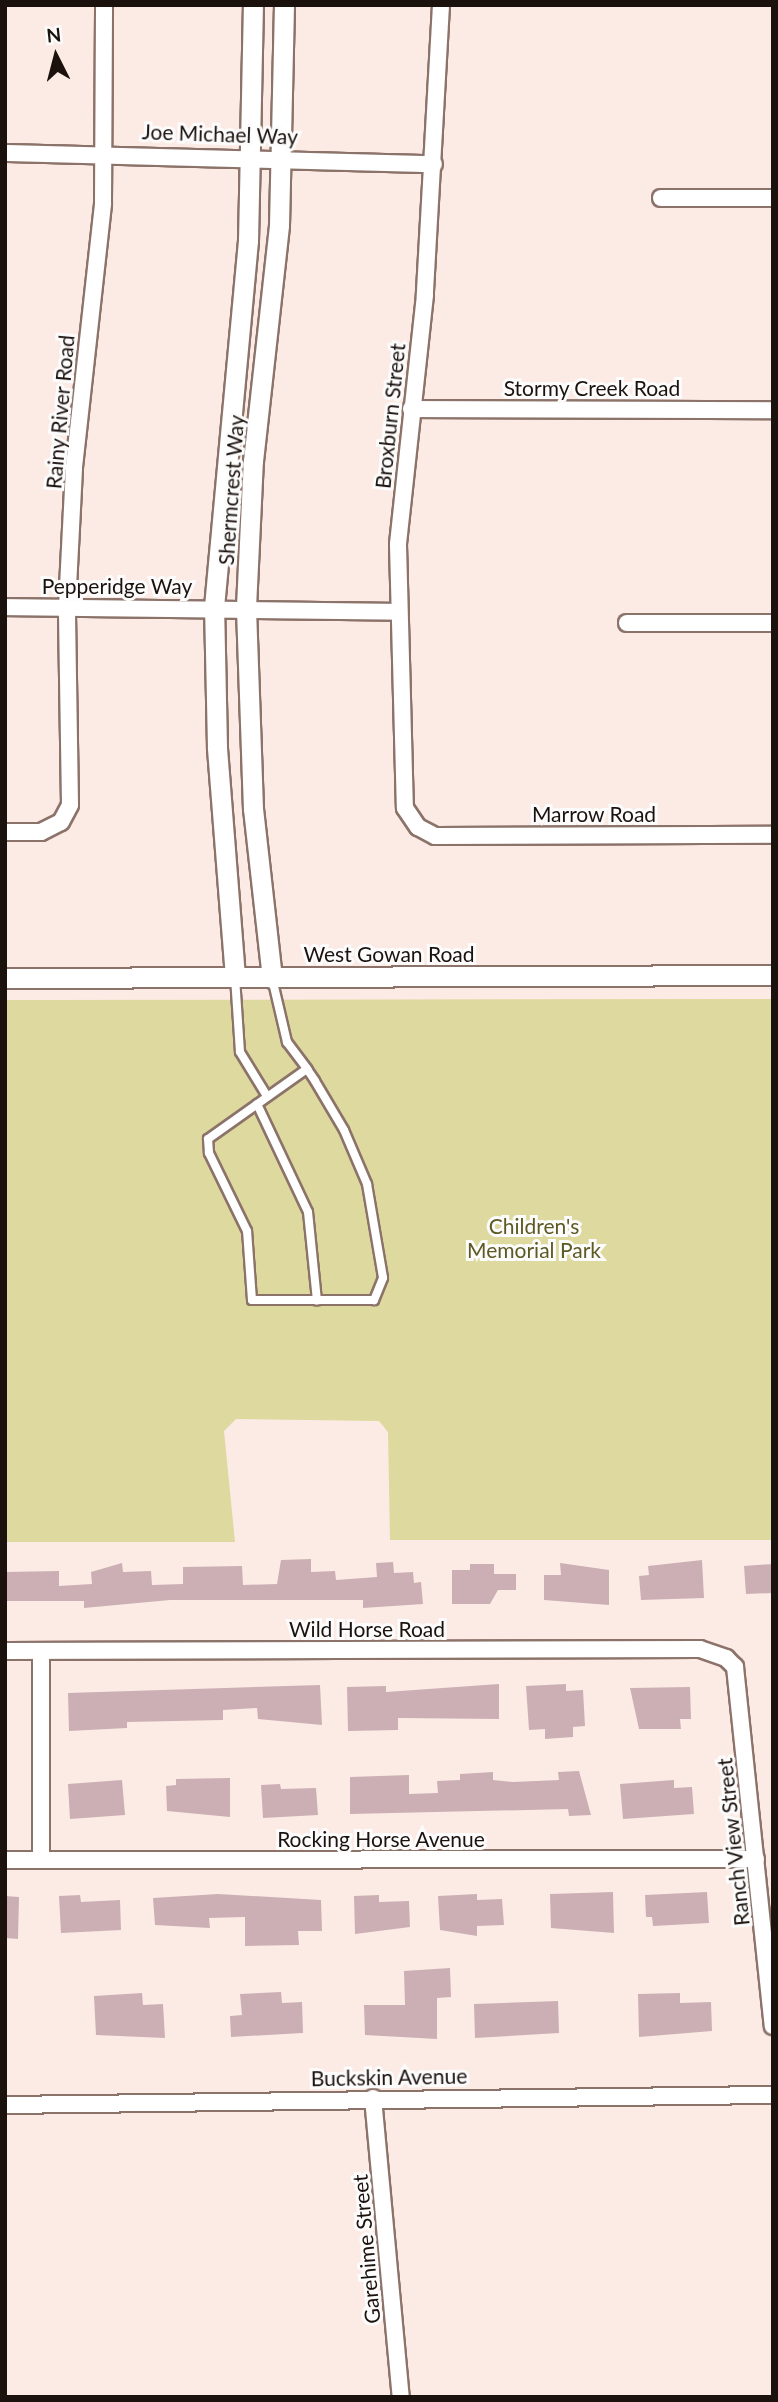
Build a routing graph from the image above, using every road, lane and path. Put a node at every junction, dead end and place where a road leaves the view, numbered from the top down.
1 (104, 5) edge
2 (253, 5) edge
3 (284, 5) edge
4 (441, 5) edge
5 (104, 152) junction
6 (5, 153) edge
7 (253, 155) junction
8 (282, 157) junction
9 (434, 164) junction
10 (661, 198) dead end
11 (773, 198) edge
12 (411, 409) junction
13 (773, 410) edge
14 (5, 607) edge
15 (67, 607) junction
16 (214, 607) junction
17 (246, 607) junction
18 (396, 612) junction
19 (627, 623) dead end
20 (773, 623) edge
21 (418, 827) joint
22 (5, 832) edge
23 (773, 835) edge
24 (773, 975) edge
25 (235, 977) junction
26 (5, 978) edge
27 (272, 978) junction
28 (307, 1069) junction
29 (267, 1096) junction
30 (257, 1104) junction
31 (317, 1301) junction
32 (5, 1651) edge
33 (41, 1651) junction
34 (726, 1658) joint
35 (756, 1859) junction
36 (5, 1860) edge
37 (41, 1860) junction
38 (773, 2026) edge
39 (773, 2095) edge
40 (373, 2098) junction
41 (5, 2105) edge
42 (401, 2397) edge

1 - 5 street, Rainy River Road
2 - 7 street, Shermcrest Way
3 - 8 street, Shermcrest Way
4 - 9 street, Broxburn Street
5 - 6 street, Joe Michael Way
5 - 7 street, Joe Michael Way
5 - 15 street, Rainy River Road
7 - 8 street, Joe Michael Way
7 - 16 street, Shermcrest Way
8 - 9 street, Joe Michael Way
8 - 17 street, Shermcrest Way
9 - 12 street, Broxburn Street
10 - 11 street
12 - 13 street, Stormy Creek Road
12 - 18 street, Broxburn Street
14 - 15 street, Pepperidge Way
15 - 16 street, Pepperidge Way
15 - 22 street, Rainy River Road
16 - 17 street, Pepperidge Way
16 - 25 street, Shermcrest Way
17 - 18 street, Pepperidge Way
17 - 27 street, Shermcrest Way
18 - 21 street, Broxburn Street
19 - 20 street
21 - 23 street, Marrow Road
24 - 27 street, West Gowan Road
25 - 26 street, West Gowan Road
25 - 27 street, West Gowan Road
25 - 29 lane
27 - 28 lane
28 - 29 lane
28 - 31 lane
29 - 30 lane
30 - 31 lane
30 - 31 lane
32 - 33 street, Wild Horse Road
33 - 34 street, Wild Horse Road
33 - 37 street
34 - 35 street, Ranch View Street
35 - 37 street, Rocking Horse Avenue
35 - 38 street, Ranch View Street
36 - 37 street, Rocking Horse Avenue
39 - 40 street, Buckskin Avenue
40 - 41 street, Buckskin Avenue
40 - 42 street, Garehime Street

